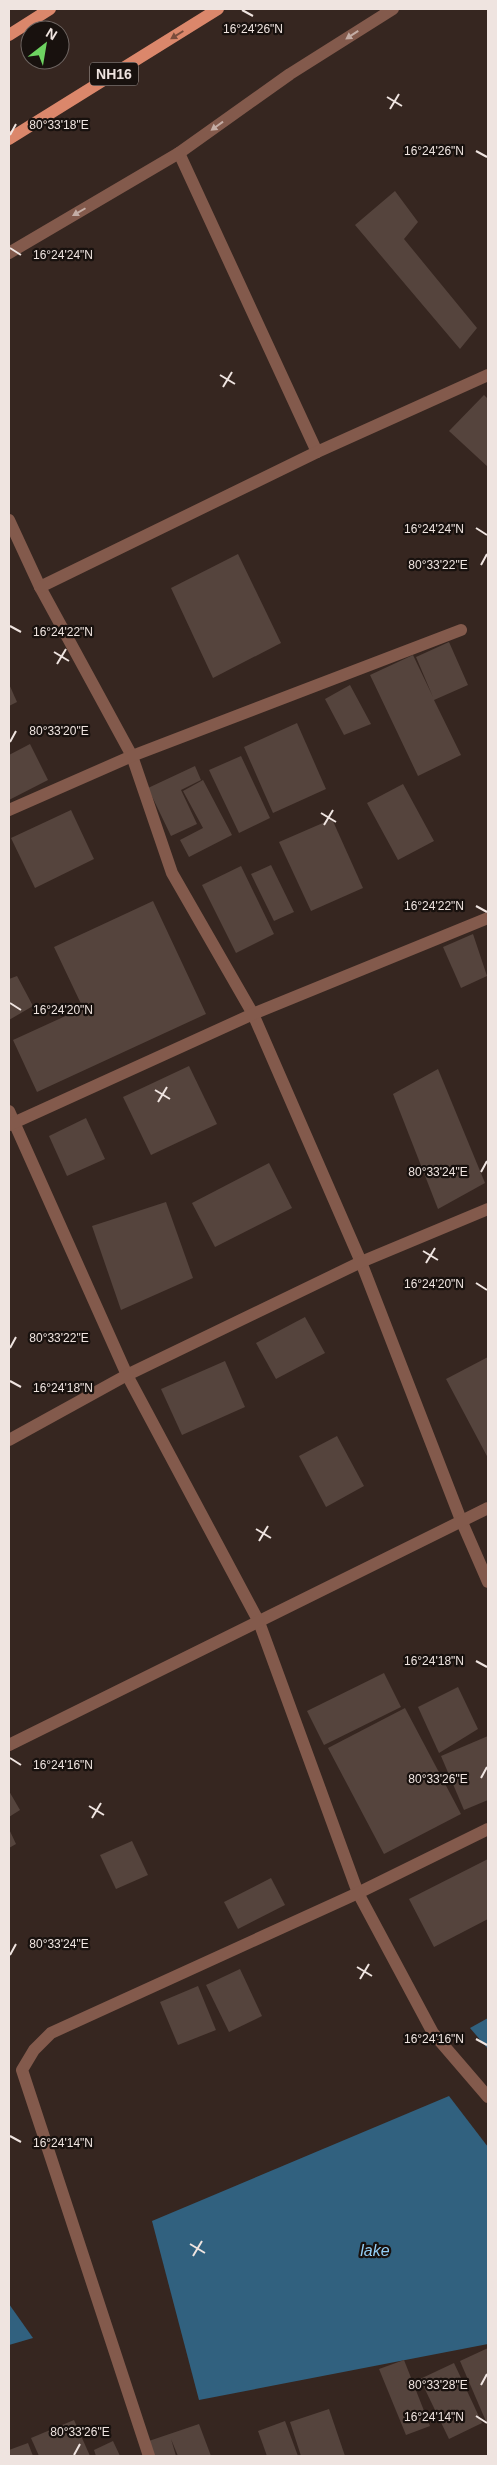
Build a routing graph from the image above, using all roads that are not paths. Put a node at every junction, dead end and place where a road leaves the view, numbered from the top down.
1 (50, 9) edge
2 (218, 9) edge
3 (393, 9) edge
4 (9, 35) edge
5 (9, 139) edge
6 (180, 153) junction
7 (9, 253) edge
8 (488, 375) edge
9 (317, 452) junction
10 (10, 525) edge
11 (40, 587) junction
12 (461, 630) dead end
13 (132, 756) junction
14 (9, 810) edge
15 (488, 918) edge
16 (253, 1014) junction
17 (10, 1120) edge
18 (488, 1209) edge
19 (361, 1262) junction
20 (127, 1374) junction
21 (9, 1440) edge
22 (488, 1508) edge
23 (461, 1520) junction
24 (488, 1582) edge
25 (260, 1622) junction
26 (9, 1745) edge
27 (488, 1829) edge
28 (358, 1893) junction
29 (488, 2097) edge
30 (149, 2456) edge

1 - 4 main road
2 -> 5 main road, NH16
3 -> 6 street
6 -> 7 street
6 - 9 street
8 - 9 street
9 - 11 street
10 - 11 street
11 - 13 street
12 - 13 street
13 - 14 street
13 - 16 street
15 - 16 street
16 - 17 street
16 - 19 street
17 - 20 street
18 - 19 street
19 - 20 street
19 - 23 street
20 - 21 street
20 - 25 street
22 - 23 street
23 - 24 street
23 - 25 street
25 - 26 street
25 - 28 street
27 - 28 street
28 - 29 street
28 - 30 street

